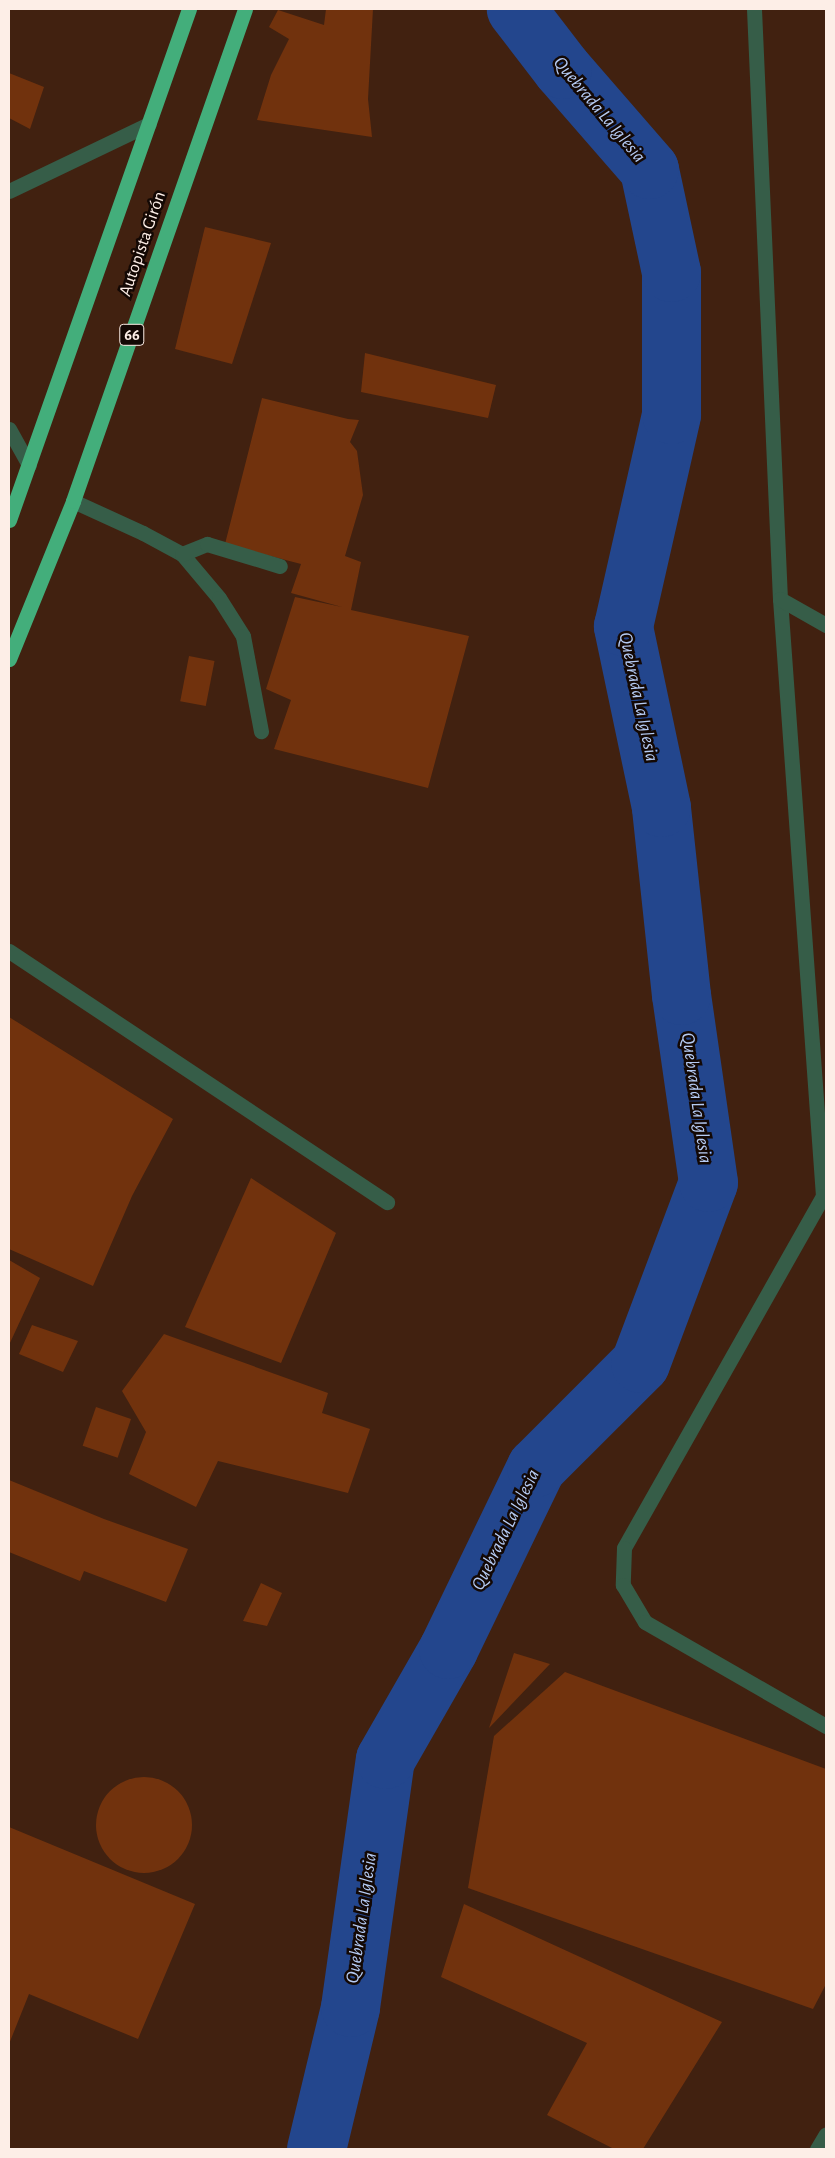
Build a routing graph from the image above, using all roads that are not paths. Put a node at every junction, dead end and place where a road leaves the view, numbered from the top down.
1 (189, 9) edge
2 (245, 9) edge
3 (754, 9) edge
4 (149, 124) junction
5 (9, 191) edge
6 (9, 430) edge
7 (29, 465) junction
8 (73, 501) junction
9 (9, 520) edge
10 (182, 554) junction
11 (280, 566) dead end
12 (780, 599) junction
13 (826, 625) edge
14 (9, 659) edge
15 (261, 731) dead end
16 (9, 954) edge
17 (825, 1197) edge
18 (387, 1202) dead end
19 (826, 1726) edge
20 (826, 2134) edge
21 (817, 2149) edge

1 - 4 highway, Autopista Girón
2 - 8 highway, Autopista Girón / 66
3 - 12 street
4 - 5 street
4 - 7 highway, Autopista Girón
6 - 7 street
7 - 9 highway, Autopista Girón
8 - 10 street
8 - 14 highway, Autopista Girón / 66
10 - 11 street
10 - 15 street
12 - 13 street
12 - 17 street
16 - 18 street
17 - 19 street
20 - 21 street

